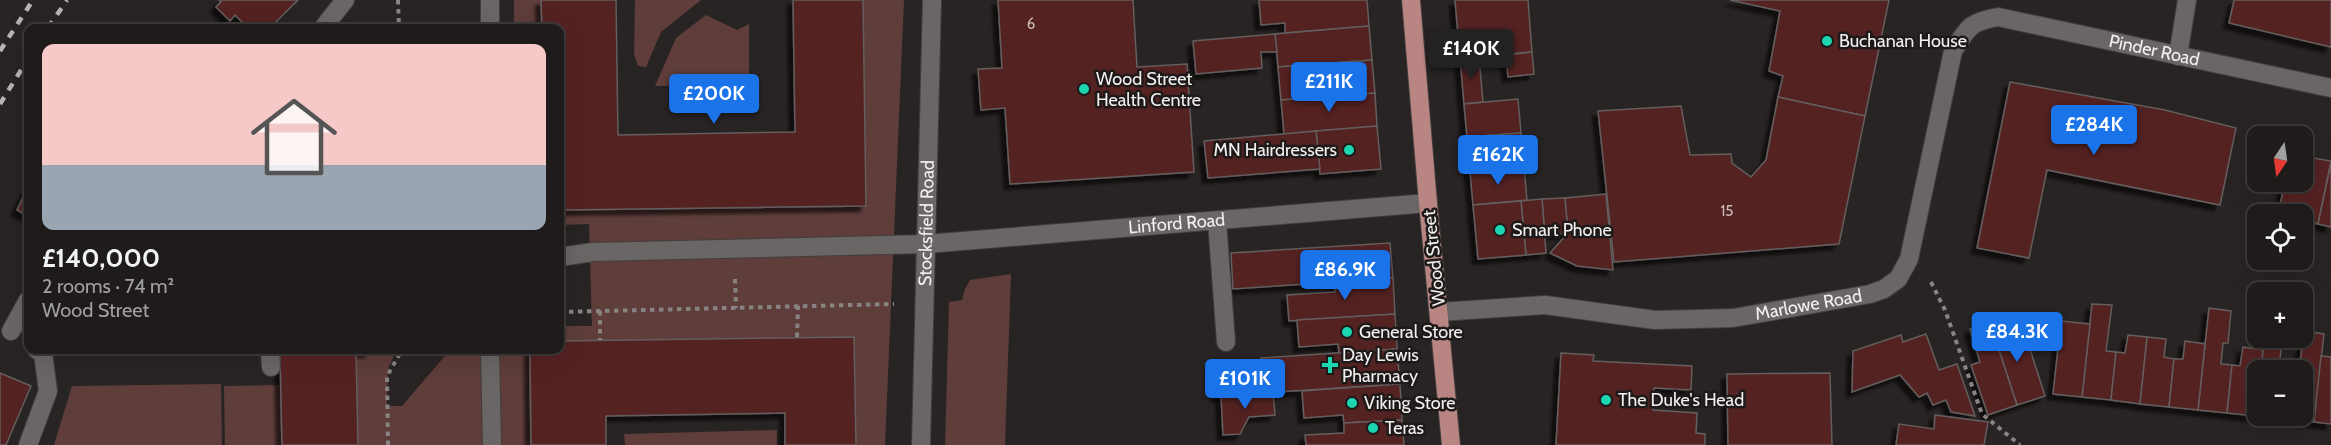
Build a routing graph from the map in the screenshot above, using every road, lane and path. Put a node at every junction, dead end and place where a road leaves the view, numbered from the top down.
1 (345, 0) edge
2 (398, 0) edge
3 (490, 0) edge
4 (932, 0) edge
5 (1411, 0) edge
6 (2187, 0) edge
7 (1979, 21) joint
8 (326, 24) edge
9 (399, 24) edge
10 (490, 24) edge
11 (2178, 56) junction
12 (2331, 88) edge
13 (1428, 203) junction
14 (1218, 221) junction
15 (926, 244) junction
16 (564, 256) edge
17 (1931, 280) dead end
18 (925, 303) junction
19 (24, 305) edge
20 (798, 306) junction
21 (600, 311) junction
22 (564, 312) edge
23 (1439, 312) junction
24 (5, 331) edge
25 (797, 337) dead end
26 (600, 340) dead end
27 (24, 341) edge
28 (1226, 342) dead end
29 (43, 354) edge
30 (400, 354) edge
31 (490, 354) edge
32 (28, 445) edge
33 (388, 445) edge
34 (492, 445) edge
35 (921, 445) edge
36 (1451, 445) edge
37 (2020, 445) edge

1 - 8 street
2 - 9 path
3 - 10 street
4 - 15 street, Stocksfield Road
5 - 13 main road, Wood Street
6 - 11 street
7 - 11 street, Pinder Road
7 - 23 street, Marlowe Road
11 - 12 street, Pinder Road
13 - 14 street, Linford Road
13 - 23 main road, Wood Street
14 - 15 street, Linford Road
14 - 28 street
15 - 16 street, Linford Road
15 - 18 street, Stocksfield Road
17 - 37 path
18 - 20 path
18 - 35 street, Stocksfield Road
19 - 24 street
20 - 21 path
20 - 25 path
21 - 22 path
21 - 26 path
23 - 36 main road, Wood Street
24 - 27 street
29 - 32 street
30 - 33 path
31 - 34 street

